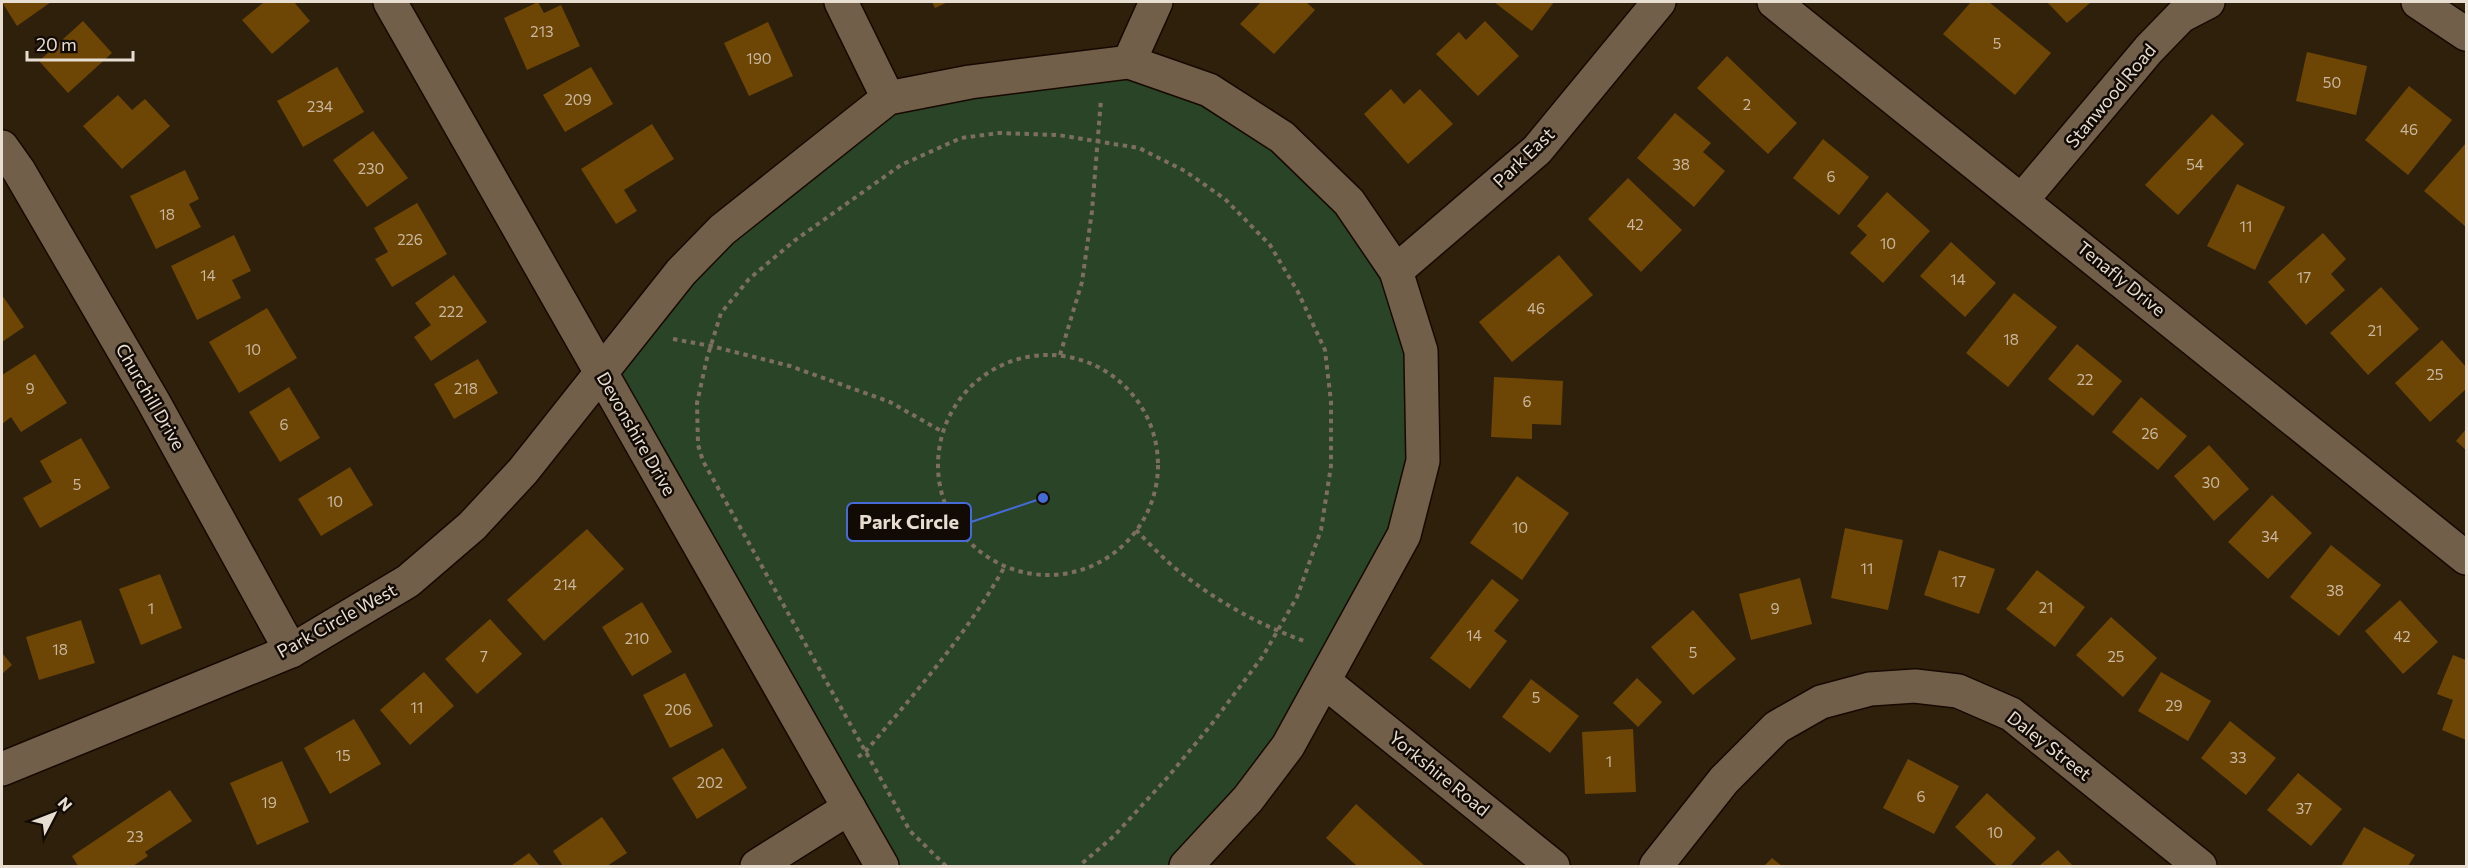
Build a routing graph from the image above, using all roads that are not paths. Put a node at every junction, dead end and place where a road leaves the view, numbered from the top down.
1 (390, 2) edge
2 (842, 2) edge
3 (1156, 2) edge
4 (1659, 2) edge
5 (1774, 2) edge
6 (2208, 2) edge
7 (2418, 2) edge
8 (2466, 34) edge
9 (1117, 63) junction
10 (888, 99) junction
11 (2, 147) edge
12 (2022, 200) junction
13 (1396, 271) junction
14 (601, 372) junction
15 (2466, 558) edge
16 (291, 651) junction
17 (1325, 682) junction
18 (2, 769) edge
19 (849, 808) junction
20 (757, 867) edge
21 (882, 867) edge
22 (1186, 867) edge
23 (1553, 867) edge
24 (1656, 867) edge
25 (2200, 867) edge

1 - 14 street, Devonshire Drive
2 - 10 street
3 - 9 street
4 - 13 street, Park East
5 - 12 street, Tenafly Drive
6 - 12 street, Stanwood Road
7 - 8 street
9 - 10 street
9 - 13 street
10 - 14 street, Park Circle West
11 - 16 street, Churchill Drive
12 - 15 street, Tenafly Drive
13 - 17 street
14 - 16 street, Park Circle West
14 - 19 street, Devonshire Drive
16 - 18 street, Park Circle West
17 - 22 street
17 - 23 street, Yorkshire Road
19 - 20 street
19 - 21 street, Devonshire Drive
24 - 25 street, Daley Street

